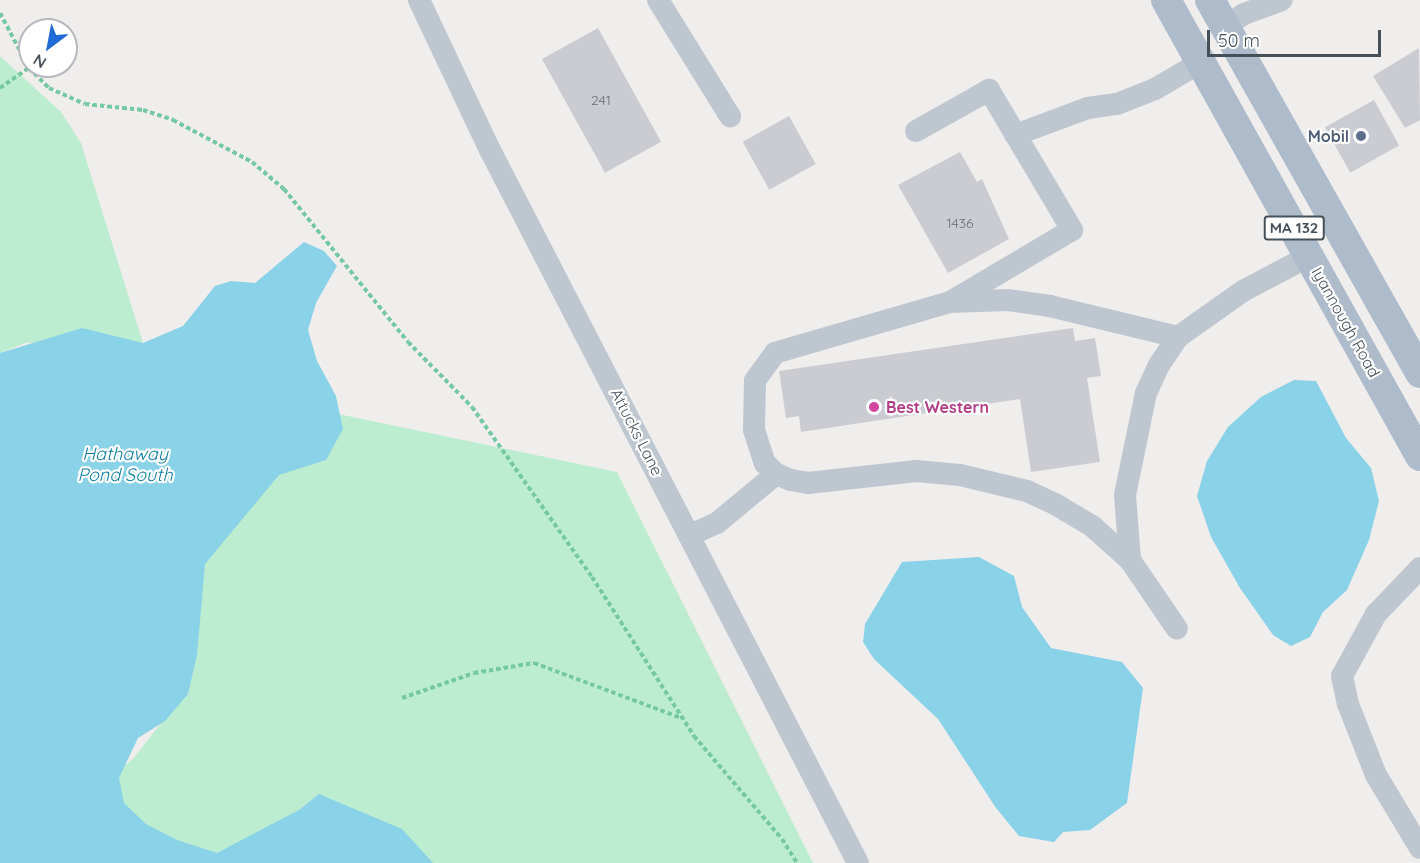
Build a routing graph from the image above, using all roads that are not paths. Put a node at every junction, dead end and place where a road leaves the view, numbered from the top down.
1 (419, 0) edge
2 (658, 0) edge
3 (1166, 0) edge
4 (1210, 0) edge
5 (1282, 0) edge
6 (1225, 26) junction
7 (1201, 62) junction
8 (730, 116) dead end
9 (916, 131) dead end
10 (1016, 135) junction
11 (1309, 256) junction
12 (950, 303) junction
13 (1178, 337) junction
14 (1416, 354) edge
15 (1420, 456) edge
16 (776, 474) junction
17 (690, 535) junction
18 (1130, 560) junction
19 (1420, 568) edge
20 (1177, 629) dead end
21 (1420, 848) edge
22 (858, 863) edge

1 - 17 street, Attucks Lane
2 - 8 street
3 - 7 main road, Iyannough Road / MA 132
4 - 6 main road, MA 132
5 - 6 street
6 - 14 main road, MA 132
7 - 10 street
7 - 11 main road, Iyannough Road / MA 132
9 - 10 street
10 - 12 street
11 - 13 street
11 - 15 main road, Iyannough Road / MA 132
12 - 13 street
12 - 16 street
13 - 18 street
16 - 17 street
16 - 18 street
17 - 22 street, Attucks Lane
18 - 20 street
19 - 21 street

